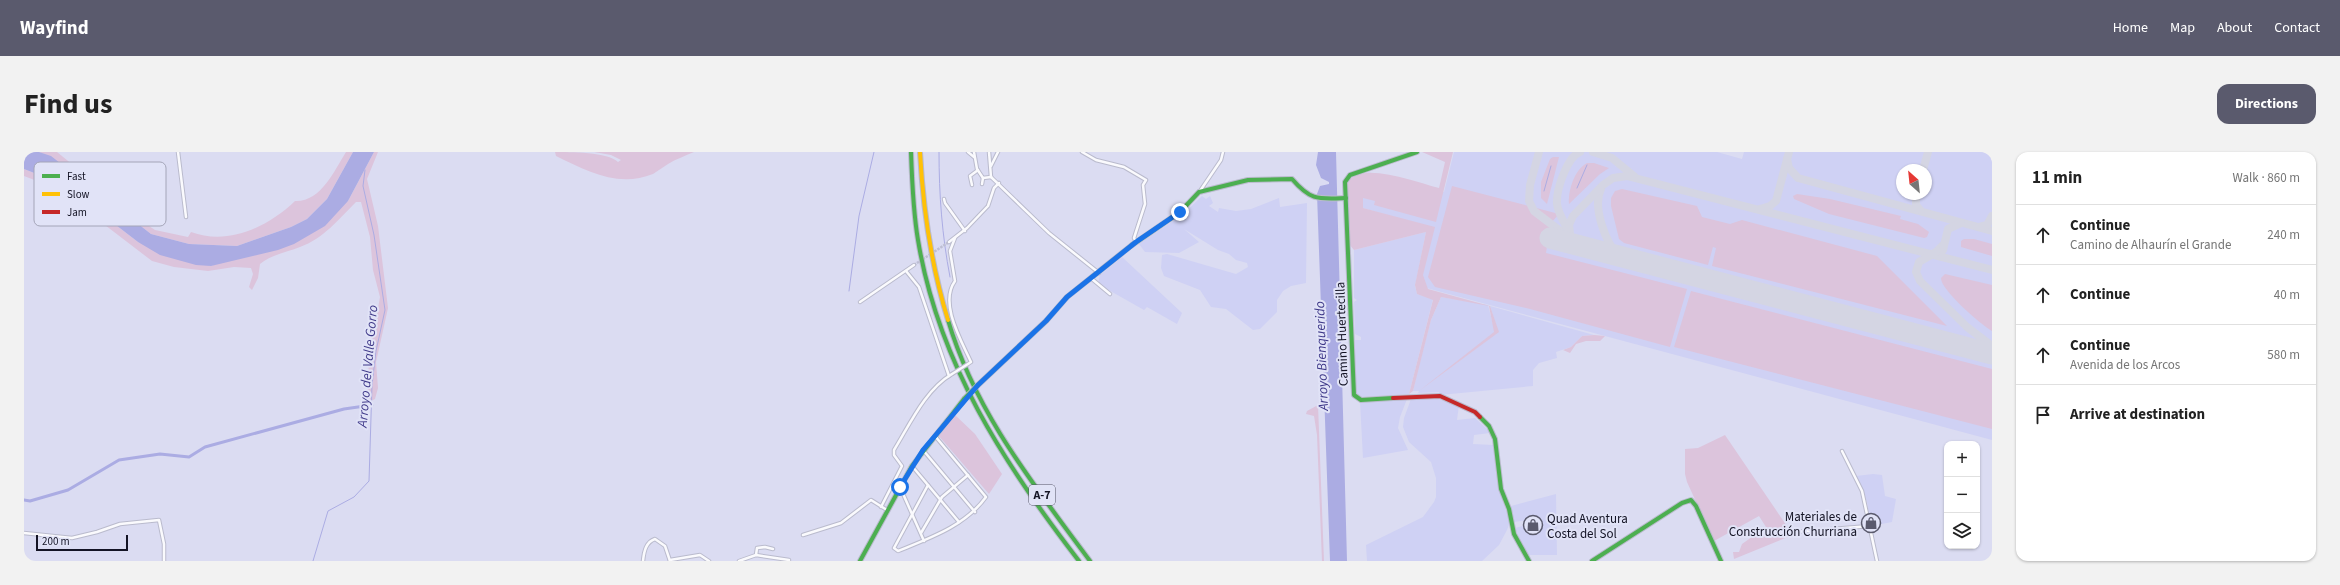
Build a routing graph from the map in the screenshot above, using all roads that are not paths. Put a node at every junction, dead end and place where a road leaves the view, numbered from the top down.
1 (178, 152) edge
2 (911, 152) edge
3 (920, 152) edge
4 (968, 152) edge
5 (974, 152) edge
6 (989, 152) edge
7 (998, 152) edge
8 (1082, 152) edge
9 (1223, 152) edge
10 (1417, 152) edge
11 (974, 158) junction
12 (991, 166) junction
13 (978, 170) junction
14 (991, 177) junction
15 (983, 178) junction
16 (999, 182) junction
17 (982, 184) dead end
18 (972, 186) dead end
19 (1199, 192) junction
20 (1346, 198) junction
21 (944, 199) dead end
22 (186, 217) dead end
23 (965, 230) junction
24 (955, 238) junction
25 (949, 242) tunnel mouth
26 (1136, 242) junction
27 (914, 265) tunnel mouth
28 (906, 271) junction
29 (1099, 273) junction
30 (1092, 279) junction
31 (1110, 294) dead end
32 (860, 302) dead end
33 (951, 375) junction
34 (934, 435) junction
35 (923, 450) junction
36 (1842, 451) dead end
37 (912, 466) junction
38 (968, 475) junction
39 (928, 485) junction
40 (900, 487) junction
41 (954, 487) junction
42 (940, 500) junction
43 (881, 507) junction
44 (888, 511) junction
45 (975, 512) junction
46 (912, 513) junction
47 (959, 522) junction
48 (1870, 526) junction
49 (1795, 532) dead end
50 (24, 533) edge
51 (921, 533) junction
52 (803, 535) dead end
53 (924, 541) junction
54 (773, 549) dead end
55 (756, 554) junction
56 (772, 560) edge
57 (784, 560) edge
58 (789, 560) dead end
59 (1089, 560) edge
60 (164, 561) edge
61 (643, 561) edge
62 (670, 561) edge
63 (709, 561) edge
64 (739, 561) edge
65 (860, 561) edge
66 (1079, 561) edge
67 (1528, 561) edge
68 (1592, 561) edge
69 (1721, 561) edge
70 (1877, 561) edge

1 - 22 street
2 - 66 main road, A-7
3 - 59 main road, A-7
4 - 11 street
5 - 11 street
6 - 12 street
7 - 12 street
8 - 26 street
9 - 19 street
10 - 20 main road, Camino Huertecilla
11 - 13 street
12 - 14 street
13 - 15 street
13 - 18 street
14 - 15 street
14 - 16 street
15 - 17 street
16 - 23 street
16 - 29 street
19 - 20 main road
19 - 26 main road
20 - 67 main road, Camino Huertecilla
21 - 23 street
23 - 24 street
24 - 25 street
24 - 33 street, bridge
26 - 29 main road
27 - 28 street
28 - 32 street
28 - 33 street
29 - 30 main road
30 - 31 street
30 - 34 main road, bridge
33 - 43 street
34 - 35 main road
34 - 38 street
35 - 37 main road
35 - 41 street
36 - 48 street
37 - 39 street
37 - 40 main road
38 - 41 street
38 - 45 street
39 - 42 street
39 - 46 street
40 - 44 main road
40 - 46 street
41 - 42 street
41 - 45 street
42 - 47 street
42 - 51 street
43 - 44 street
43 - 52 street
44 - 65 main road
45 - 47 street
46 - 51 street
46 - 53 street
47 - 53 street
48 - 49 street
48 - 70 street
50 - 60 street
51 - 53 street
54 - 55 street
55 - 56 street
55 - 64 street
56 - 57 street
57 - 58 street
61 - 62 street
62 - 63 street
68 - 69 main road

